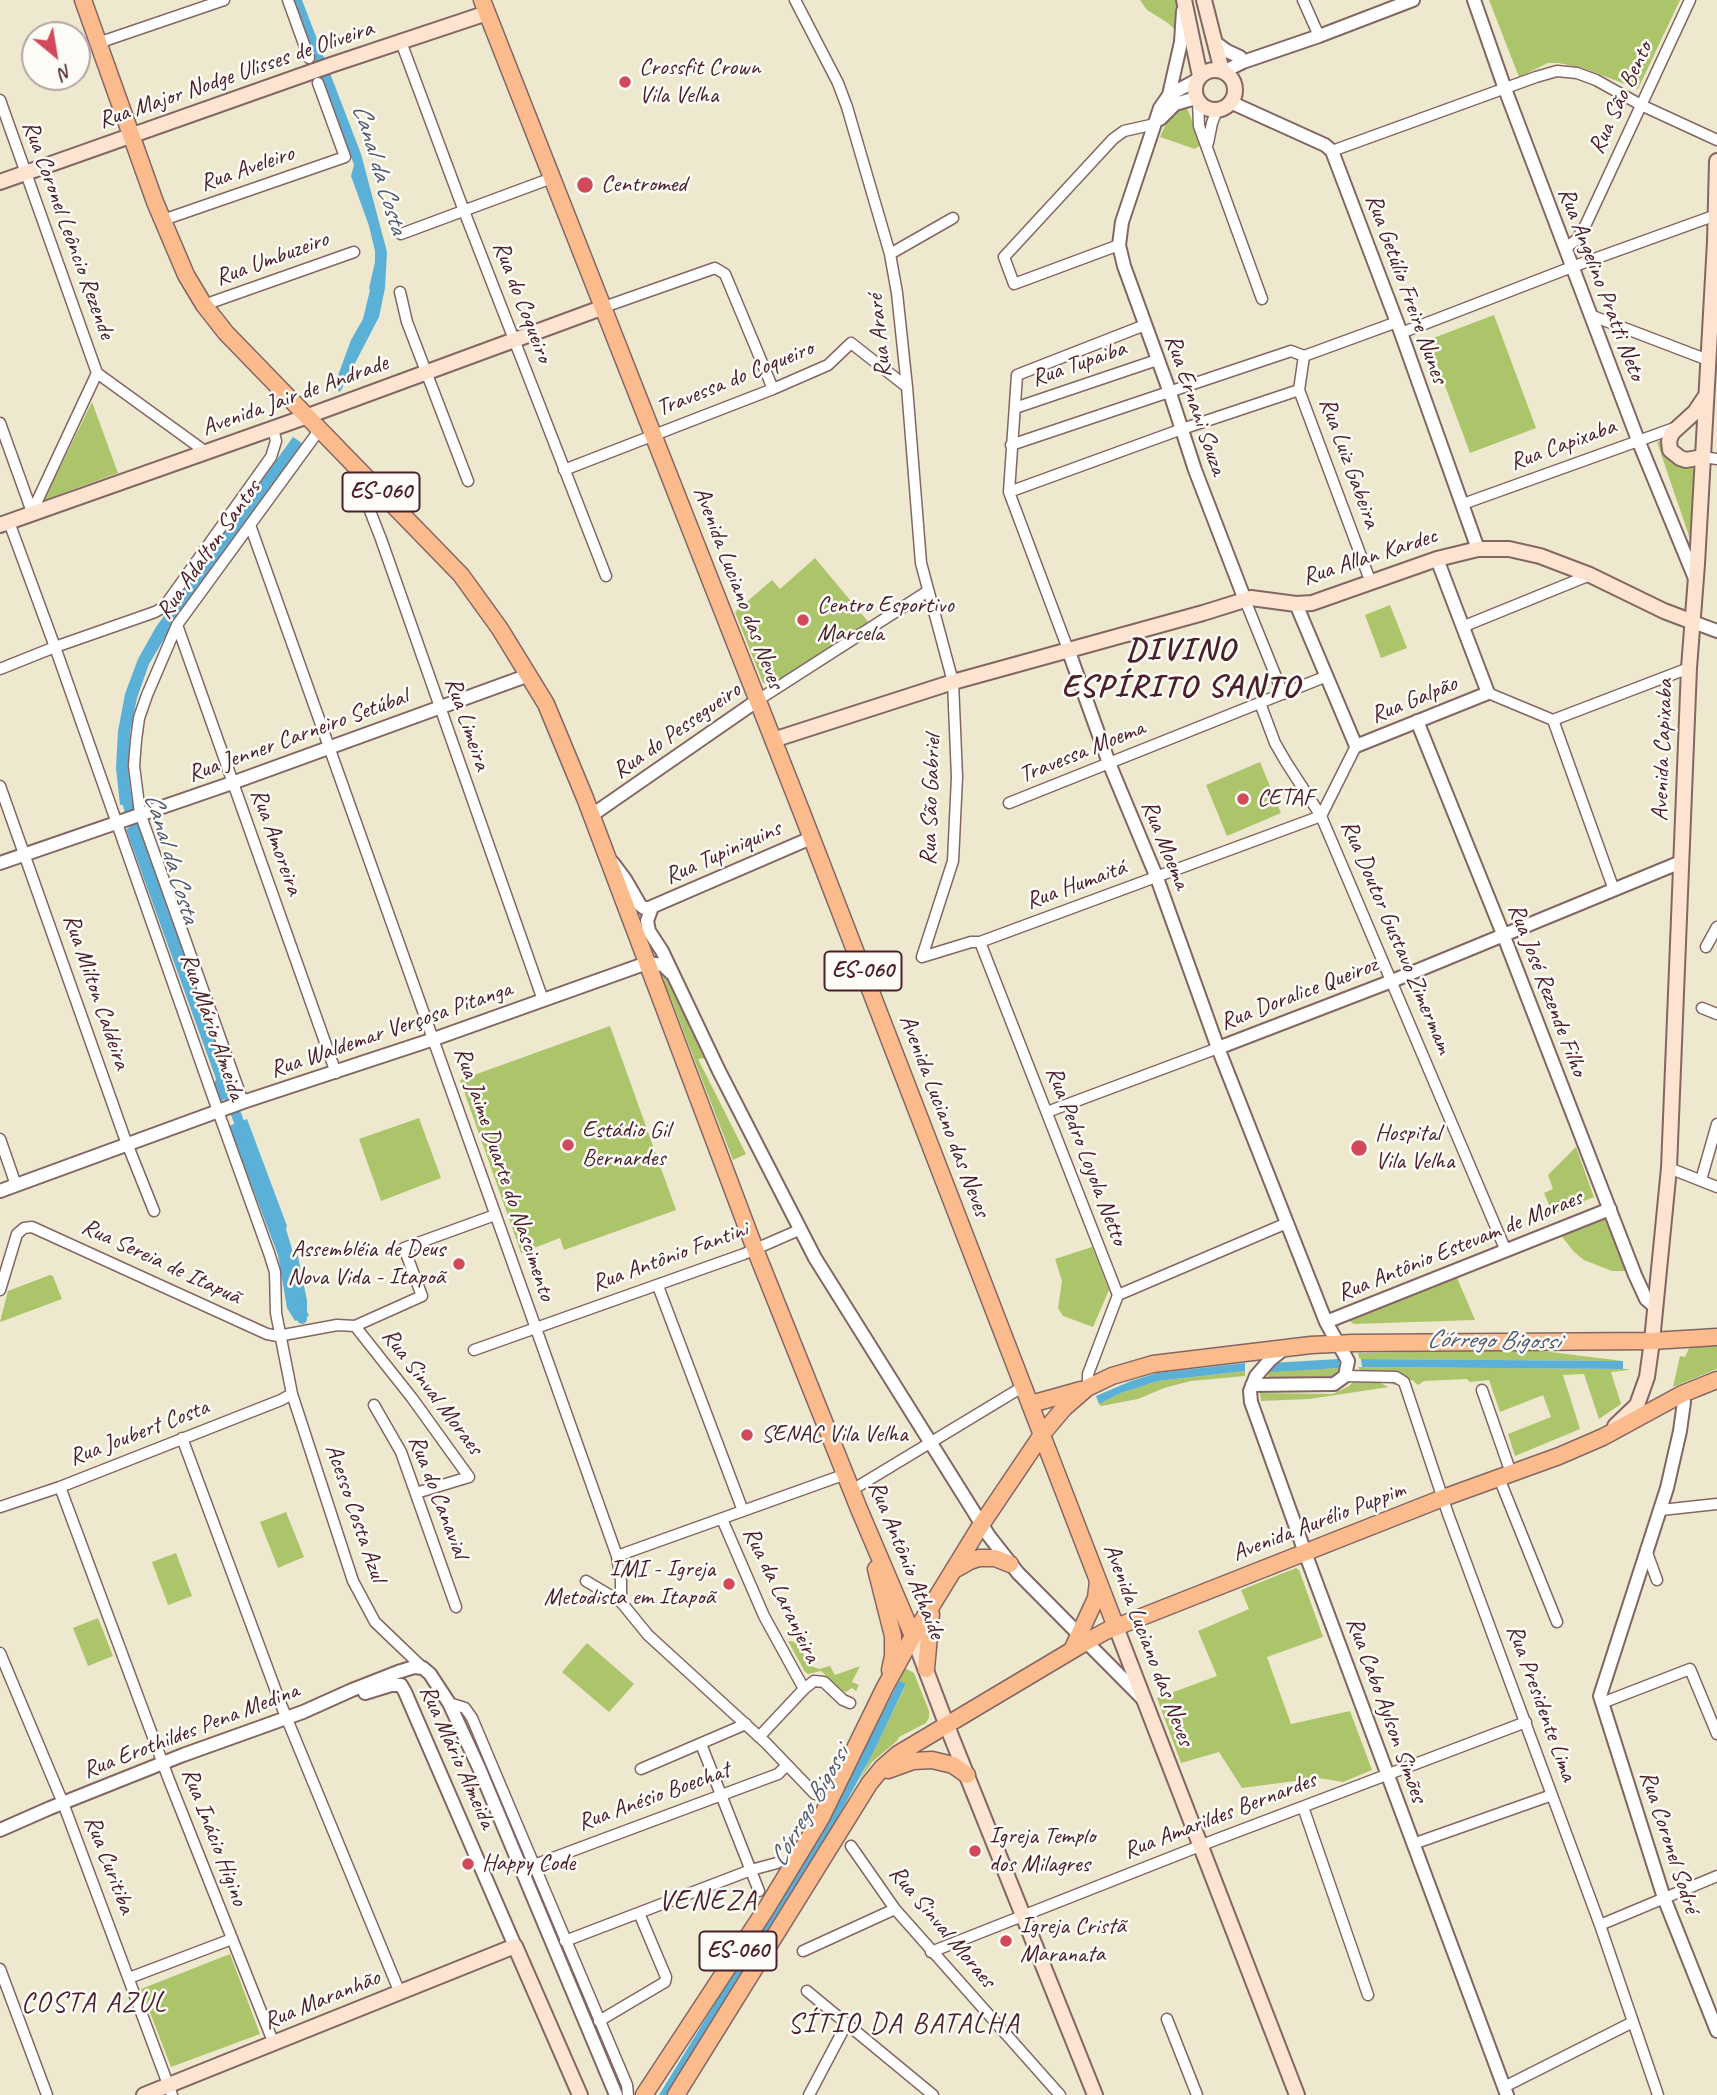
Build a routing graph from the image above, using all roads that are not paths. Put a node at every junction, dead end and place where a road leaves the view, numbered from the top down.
1 (83, 0) edge
2 (224, 0) edge
3 (288, 0) edge
4 (795, 0) edge
5 (1184, 0) edge
6 (1204, 0) edge
7 (1303, 0) edge
8 (1413, 0) edge
9 (1474, 0) edge
10 (1690, 0) edge
11 (1391, 4) edge
12 (485, 7) edge
13 (1319, 36) junction
14 (401, 42) junction
15 (98, 43) junction
16 (1216, 43) junction
17 (1243, 62) junction
18 (319, 69) junction
19 (1222, 71) junction
20 (1199, 78) junction
21 (1505, 89) junction
22 (1169, 95) junction
23 (0, 100) edge
24 (1197, 100) junction
25 (1641, 105) junction
26 (1224, 106) junction
27 (1155, 124) junction
28 (131, 135) junction
29 (1717, 140) edge
30 (1208, 147) junction
31 (1332, 152) junction
32 (1717, 161) edge
33 (26, 173) junction
34 (552, 177) junction
35 (0, 182) edge
36 (464, 211) junction
37 (1716, 215) edge
38 (953, 218) dead end
39 (163, 220) junction
40 (401, 234) dead end
41 (1716, 242) edge
42 (1119, 246) junction
43 (1566, 248) junction
44 (354, 252) dead end
45 (890, 254) junction
46 (1572, 267) junction
47 (400, 292) dead end
48 (1262, 299) dead end
49 (204, 305) junction
50 (604, 307) junction
51 (1590, 315) junction
52 (1145, 325) junction
53 (1399, 328) junction
54 (514, 340) junction
55 (1304, 356) junction
56 (1157, 360) junction
57 (1708, 360) junction
58 (426, 372) junction
59 (97, 373) junction
60 (907, 387) junction
61 (773, 389) junction
62 (1169, 390) junction
63 (1299, 390) junction
64 (1706, 396) junction
65 (1015, 408) junction
66 (308, 416) junction
67 (0, 423) edge
68 (1677, 427) junction
69 (273, 429) junction
70 (320, 429) junction
71 (1182, 429) junction
72 (654, 435) junction
73 (1638, 440) junction
74 (1011, 445) junction
75 (206, 452) junction
76 (1710, 458) edge
77 (351, 461) junction
78 (564, 470) junction
79 (468, 481) dead end
80 (1009, 492) junction
81 (1463, 504) junction
82 (32, 512) junction
83 (4, 523) edge
84 (250, 525) junction
85 (1478, 549) junction
86 (1437, 559) junction
87 (1590, 575) junction
88 (606, 576) dead end
89 (1696, 581) junction
90 (1371, 583) junction
91 (928, 591) junction
92 (1245, 600) junction
93 (1296, 604) junction
94 (1693, 622) junction
95 (177, 625) junction
96 (1461, 627) junction
97 (1717, 631) edge
98 (55, 647) junction
99 (1069, 652) junction
100 (1689, 668) junction
101 (0, 669) edge
102 (529, 675) junction
103 (1327, 676) junction
104 (953, 682) junction
105 (1488, 693) junction
106 (1283, 694) junction
107 (758, 700) junction
108 (1260, 703) junction
109 (439, 707) junction
110 (1553, 720) junction
111 (1417, 721) junction
112 (773, 740) junction
113 (1356, 746) junction
114 (330, 747) junction
115 (1109, 763) junction
116 (232, 783) junction
117 (0, 786) edge
118 (1009, 803) dead end
119 (138, 814) junction
120 (592, 815) junction
121 (1321, 816) junction
122 (119, 821) junction
123 (811, 838) junction
124 (25, 854) junction
125 (608, 858) junction
126 (1681, 862) junction
127 (0, 863) edge
128 (1157, 878) junction
129 (1614, 890) junction
130 (652, 907) junction
131 (1717, 927) edge
132 (1503, 934) junction
133 (980, 942) junction
134 (1706, 947) dead end
135 (922, 957) joint
136 (647, 963) junction
137 (674, 977) junction
138 (1392, 981) junction
139 (543, 1000) junction
140 (1702, 1008) dead end
141 (1717, 1014) edge
142 (434, 1039) junction
143 (1218, 1048) junction
144 (336, 1073) junction
145 (241, 1103) junction
146 (220, 1111) junction
147 (1047, 1112) junction
148 (1717, 1124) edge
149 (0, 1139) edge
150 (127, 1144) junction
151 (1669, 1168) junction
152 (1701, 1180) junction
153 (16, 1185) junction
154 (1717, 1187) edge
155 (0, 1191) edge
156 (1610, 1209) junction
157 (154, 1211) dead end
158 (495, 1215) junction
159 (1287, 1223) junction
160 (799, 1230) junction
161 (755, 1249) junction
162 (1506, 1251) junction
163 (1635, 1275) junction
164 (1657, 1285) junction
165 (658, 1286) junction
166 (0, 1290) edge
167 (1118, 1296) junction
168 (1655, 1307) junction
169 (1326, 1322) junction
170 (355, 1326) junction
171 (535, 1328) junction
172 (281, 1335) junction
173 (1717, 1337) edge
174 (1653, 1341) junction
175 (1339, 1343) junction
176 (1311, 1345) junction
177 (1286, 1348) junction
178 (474, 1350) dead end
179 (1345, 1376) junction
180 (1717, 1380) edge
181 (1252, 1385) junction
182 (1024, 1386) junction
183 (1087, 1388) junction
184 (1482, 1390) dead end
185 (292, 1394) junction
186 (1682, 1394) junction
187 (1031, 1404) junction
188 (374, 1405) dead end
189 (1043, 1433) junction
190 (1604, 1437) junction
191 (182, 1438) junction
192 (930, 1443) junction
193 (846, 1474) junction
194 (1505, 1476) junction
195 (60, 1487) junction
196 (852, 1490) junction
197 (416, 1493) junction
198 (1443, 1498) junction
199 (1717, 1504) edge
200 (0, 1507) edge
201 (859, 1509) junction
202 (1661, 1510) junction
203 (743, 1511) junction
204 (722, 1519) junction
205 (981, 1525) junction
206 (1646, 1550) junction
207 (1304, 1552) junction
208 (617, 1556) junction
209 (1010, 1564) junction
210 (953, 1571) junction
211 (1098, 1579) junction
212 (1657, 1580) dead end
213 (586, 1581) dead end
214 (621, 1602) junction
215 (934, 1602) junction
216 (456, 1606) dead end
217 (1557, 1622) dead end
218 (1116, 1627) junction
219 (913, 1636) junction
220 (1079, 1642) junction
221 (0, 1653) edge
222 (423, 1668) junction
223 (926, 1669) junction
224 (398, 1672) joint
225 (885, 1687) junction
226 (804, 1689) junction
227 (1601, 1700) junction
228 (1146, 1702) junction
229 (449, 1703) junction
230 (850, 1703) dead end
231 (303, 1712) junction
232 (286, 1718) junction
233 (1526, 1722) junction
234 (746, 1724) junction
235 (947, 1726) junction
236 (1717, 1734) edge
237 (759, 1737) junction
238 (701, 1744) junction
239 (163, 1763) junction
240 (787, 1765) junction
241 (641, 1769) dead end
242 (967, 1774) junction
243 (1387, 1774) junction
244 (869, 1784) junction
245 (815, 1794) dead end
246 (721, 1795) junction
247 (1552, 1795) junction
248 (63, 1803) junction
249 (1303, 1807) junction
250 (0, 1830) edge
251 (1413, 1844) junction
252 (851, 1846) dead end
253 (1201, 1846) junction
254 (777, 1863) dead end
255 (534, 1865) junction
256 (751, 1870) junction
257 (1717, 1876) edge
258 (758, 1891) dead end
259 (1664, 1898) junction
260 (895, 1909) junction
261 (639, 1913) junction
262 (1023, 1915) junction
263 (1600, 1925) junction
264 (232, 1939) junction
265 (565, 1941) junction
266 (515, 1946) junction
267 (803, 1951) dead end
268 (931, 1952) junction
269 (0, 1969) edge
270 (129, 1978) junction
271 (807, 1991) dead end
272 (400, 1993) junction
273 (1368, 1995) dead end
274 (1167, 2019) dead end
275 (599, 2021) junction
276 (1633, 2022) junction
277 (847, 2023) junction
278 (1717, 2031) edge
279 (274, 2044) junction
280 (170, 2090) edge
281 (1505, 2091) edge
282 (47, 2095) edge
283 (144, 2095) edge
284 (580, 2095) edge
285 (616, 2095) edge
286 (628, 2095) edge
287 (644, 2095) edge
288 (676, 2095) edge
289 (809, 2095) edge
290 (933, 2095) edge
291 (1060, 2095) edge
292 (1095, 2095) edge
293 (1197, 2095) edge
294 (1297, 2095) edge
295 (1658, 2095) edge

1 - 15 main road, ES-060
2 - 15 street
3 - 18 street
4 - 45 street, Rua Araré
5 - 20 main road
5 - 22 street, Rua Ernani Souza
6 - 16 main road
7 - 13 street
8 - 11 street
9 - 21 street, Rua Angelino Pratti Neto
10 - 25 street, Rua São Bento
11 - 13 street
12 - 14 main road, Rua Major Nodge Ulisses de Oliveira
12 - 34 main road, Avenida Luciano das Neves / ES-060
13 - 17 street
14 - 18 main road, Rua Major Nodge Ulisses de Oliveira
14 - 36 street, Rua do Coqueiro
15 - 28 main road, ES-060
16 - 17 street
16 - 19 main road
17 - 19 street
18 - 28 main road, Rua Major Nodge Ulisses de Oliveira
18 - 39 street, Rua Aveleiro
19 - 20 main road
19 - 26 main road
20 - 22 street
20 - 24 main road
21 - 25 street
21 - 31 street
21 - 43 street, Rua Angelino Pratti Neto
22 - 27 street, Rua Ernani Souza
23 - 33 street, Rua Coronel Leôncio Rezende
24 - 26 main road
24 - 27 street
24 - 30 street
25 - 29 street
25 - 43 street, Rua São Bento
26 - 30 street
26 - 31 street
27 - 42 street, Rua Ernani Souza
27 - 42 street
28 - 33 main road, Rua Major Nodge Ulisses de Oliveira
28 - 39 main road, ES-060
30 - 48 street
31 - 53 street, Rua Getúlio Freire Nunes
32 - 37 main road, Avenida Capixaba
33 - 35 main road, Rua Major Nodge Ulisses de Oliveira
33 - 59 street, Rua Coronel Leôncio Rezende
34 - 36 street
34 - 50 main road, Avenida Luciano das Neves / ES-060
36 - 40 street
36 - 54 street, Rua do Coqueiro
37 - 41 main road, Avenida Capixaba
37 - 46 street
38 - 45 street
39 - 49 main road, ES-060
41 - 57 main road, Avenida Capixaba
42 - 52 street, Rua Ernani Souza
43 - 46 street, Rua Angelino Pratti Neto
44 - 49 street, Rua Umbuzeiro
45 - 60 street, Rua Araré
46 - 51 street, Rua Angelino Pratti Neto
46 - 53 street
47 - 58 street
49 - 66 main road, ES-060
50 - 54 main road, Avenida Jair de Andrade
50 - 61 street
50 - 72 main road, Avenida Luciano das Neves / ES-060
51 - 57 street
51 - 73 street, Rua Angelino Pratti Neto
52 - 56 street, Rua Ernani Souza
52 - 65 street, Rua Moema
53 - 55 street
53 - 81 street, Rua Getúlio Freire Nunes
54 - 58 main road, Avenida Jair de Andrade
54 - 78 street, Rua do Coqueiro
55 - 62 street
55 - 63 street, Rua Luiz Gabeira
56 - 62 street, Rua Ernani Souza
56 - 65 street, Rua Tupaiba
57 - 64 main road, Avenida Capixaba
58 - 66 main road, Avenida Jair de Andrade
58 - 79 street
59 - 75 street, Rua Coronel Leôncio Rezende
59 - 82 street, Rua Coronel Leôncio Rezende
60 - 61 street, Travessa do Coqueiro
60 - 91 street, Rua Araré
61 - 72 street, Travessa do Coqueiro
62 - 71 street, Rua Ernani Souza
62 - 74 street
63 - 71 street
63 - 90 street, Rua Luiz Gabeira
64 - 68 main road
64 - 76 main road, Avenida Capixaba
65 - 74 street, Rua Moema
66 - 69 main road, Avenida Jair de Andrade
66 - 70 main road, ES-060
67 - 82 street
68 - 73 street, Rua Capixaba
68 - 76 main road
69 - 75 main road, Avenida Jair de Andrade
69 - 98 street, Rua Adalton Santos
70 - 77 main road, ES-060
70 - 84 street, Rua Adalton Santos
71 - 80 street
71 - 92 street, Rua Ernani Souza
72 - 78 street, Travessa do Coqueiro
72 - 107 main road, Avenida Luciano das Neves / ES-060
73 - 81 street, Rua Capixaba
73 - 89 street, Rua Angelino Pratti Neto
74 - 80 street, Rua Moema
75 - 82 main road, Avenida Jair de Andrade
76 - 89 main road, Avenida Capixaba
77 - 102 main road, ES-060
77 - 109 street, Rua Limeira
78 - 88 street, Rua do Coqueiro
80 - 99 street, Rua Moema
81 - 85 street, Rua Getúlio Freire Nunes
82 - 83 main road, Avenida Jair de Andrade
83 - 98 street, Rua Mário Almeida
84 - 95 street, Rua Adalton Santos
84 - 114 street, Rua Jaime Duarte do Nascimento
85 - 86 main road, Rua Allan Kardec
85 - 87 main road, Rua Allan Kardec
86 - 90 main road, Rua Allan Kardec
86 - 96 street
87 - 94 main road, Rua Allan Kardec
87 - 96 street
89 - 94 main road, Avenida Capixaba
90 - 93 main road, Rua Allan Kardec
91 - 104 street, Rua Araré
91 - 107 street, Rua do Pessegueiro
92 - 93 main road, Rua Allan Kardec
92 - 99 main road, Rua Allan Kardec
92 - 106 street, Rua Ernani Souza
93 - 103 street
94 - 97 street
94 - 100 main road, Avenida Capixaba
95 - 116 street, Rua Amoreira
95 - 119 street, Rua Adalton Santos
96 - 105 street
98 - 101 street
98 - 122 street, Rua Mário Almeida
99 - 104 main road, Rua Allan Kardec
99 - 115 street, Rua Moema
100 - 110 street
100 - 126 main road, Avenida Capixaba
102 - 109 street, Rua Jenner Carneiro Setúbal
102 - 120 main road, ES-060
103 - 106 street, Travessa Moema
103 - 113 street
104 - 112 main road, Rua Allan Kardec
104 - 135 street, Rua São Gabriel
105 - 110 street
105 - 111 street, Rua Galpão
106 - 108 street, Travessa Moema
107 - 112 main road, Avenida Luciano das Neves / ES-060
107 - 120 street, Rua do Pessegueiro
108 - 115 street, Travessa Moema
108 - 121 street
109 - 114 street, Rua Jenner Carneiro Setúbal
109 - 139 street, Rua Limeira
110 - 129 street
111 - 113 street, Rua Galpão
111 - 132 street, Rua José Rezende Filho
112 - 123 main road, Avenida Luciano das Neves / ES-060
113 - 121 street, Rua Doutor Gustavo Zimermam
114 - 116 street, Rua Jenner Carneiro Setúbal
114 - 142 street, Rua Jaime Duarte do Nascimento
115 - 118 street, Travessa Moema
115 - 128 street, Rua Moema
116 - 119 street, Rua Jenner Carneiro Setúbal
116 - 144 street, Rua Amoreira
117 - 124 street, Rua Milton Caldeira
119 - 122 street, Rua Jenner Carneiro Setúbal
119 - 145 street, Rua Adalton Santos
120 - 125 main road, ES-060
121 - 128 street, Rua Humaitá
121 - 138 street, Rua Doutor Gustavo Zimermam
122 - 124 street, Rua Jenner Carneiro Setúbal
122 - 146 street, Rua Mário Almeida
123 - 130 street, Rua Tupiniquins
123 - 182 main road, Avenida Luciano das Neves / ES-060
124 - 127 street, Rua Jenner Carneiro Setúbal
124 - 150 street, Rua Milton Caldeira
125 - 130 street
125 - 136 main road, ES-060
126 - 129 street, Rua Doralice Queiroz
126 - 151 main road, Avenida Capixaba
128 - 133 street, Rua Humaitá
128 - 143 street, Rua Moema
129 - 132 street, Rua Doralice Queiroz
130 - 137 street
131 - 134 street
132 - 138 street, Rua Doralice Queiroz
132 - 156 street, Rua José Rezende Filho
133 - 135 street, Rua Humaitá
133 - 147 street, Rua Pedro Loyola Netto
136 - 137 street
136 - 139 street, Rua Waldemar Verçosa Pitanga
136 - 161 main road, Rua Antônio Athaíde / ES-060
137 - 160 street
138 - 143 street, Rua Doralice Queiroz
138 - 162 street, Rua Doutor Gustavo Zimermam
139 - 142 street, Rua Waldemar Verçosa Pitanga
140 - 141 street
142 - 144 street, Rua Waldemar Verçosa Pitanga
142 - 158 street, Rua Jaime Duarte do Nascimento
143 - 147 street, Rua Doralice Queiroz
143 - 159 street, Rua Moema
144 - 145 street, Rua Waldemar Verçosa Pitanga
145 - 146 street, Rua Waldemar Verçosa Pitanga
146 - 150 street, Rua Waldemar Verçosa Pitanga
146 - 172 street, Rua Mário Almeida
147 - 167 street, Rua Pedro Loyola Netto
148 - 152 street
149 - 153 street
150 - 153 street, Rua Waldemar Verçosa Pitanga
150 - 157 street, Rua Milton Caldeira
151 - 152 street
151 - 164 main road, Avenida Capixaba
152 - 154 street
153 - 155 street, Rua Waldemar Verçosa Pitanga
156 - 162 street, Rua Antônio Estevam de Moraes
156 - 163 street, Rua José Rezende Filho
158 - 170 street
158 - 171 street, Rua Jaime Duarte do Nascimento
159 - 167 street
159 - 169 street, Rua Moema
160 - 161 street, Rua Antônio Fantini
160 - 192 street
161 - 165 street, Rua Antônio Fantini
161 - 193 main road, Rua Antônio Athaíde / ES-060
162 - 169 street, Rua Antônio Estevam de Moraes
163 - 164 street
163 - 168 street, Rua José Rezende Filho
164 - 168 main road, Avenida Capixaba
165 - 171 street, Rua Antônio Fantini
165 - 203 street
166 - 172 street, Rua Sereia de Itapuã
167 - 183 street
168 - 174 main road, Avenida Capixaba
169 - 175 street, Rua Moema
169 - 176 street
170 - 172 street, Rua Sinval Moraes
170 - 197 street, Rua Sinval Moraes
171 - 178 street, Rua Antônio Fantini
171 - 208 street, Rua Jaime Duarte do Nascimento
172 - 185 street, Rua Mário Almeida
173 - 174 main road
174 - 175 main road
174 - 190 main road, Avenida Capixaba
175 - 176 main road
175 - 179 street
176 - 177 main road
177 - 181 street
177 - 183 main road
179 - 181 street
179 - 198 street, Rua Presidente Lima
180 - 186 main road, Avenida Aurélio Puppim
181 - 207 street, Rua Cabo Aylson Simões
182 - 187 main road, Avenida Luciano das Neves / ES-060
182 - 192 street
183 - 187 main road
183 - 189 main road
184 - 194 street
185 - 191 street, Rua Joubert Costa
185 - 222 street, Acesso Costa Azul
186 - 190 main road, Avenida Aurélio Puppim
186 - 202 street
187 - 189 main road, Avenida Luciano das Neves / ES-060
188 - 197 street, Rua do Canavial
189 - 205 main road
189 - 211 main road, Avenida Luciano das Neves / ES-060
190 - 194 main road, Avenida Aurélio Puppim
191 - 195 street, Rua Joubert Costa
191 - 232 street
192 - 196 street
192 - 205 street
193 - 196 main road, Rua Antônio Athaíde / ES-060
193 - 203 street
194 - 198 main road, Avenida Aurélio Puppim
194 - 217 street
195 - 200 street, Rua Joubert Costa
195 - 239 street, Rua Inácio Higino
196 - 201 main road, Rua Antônio Athaíde / ES-060
197 - 216 street, Rua do Canavial
198 - 207 main road, Avenida Aurélio Puppim
198 - 233 street, Rua Presidente Lima
199 - 202 street
201 - 219 main road, Rua Antônio Athaíde
201 - 225 main road
202 - 206 street
203 - 204 street
204 - 208 street
204 - 226 street, Rua da Laranjeira
205 - 209 street
205 - 210 main road
206 - 212 street
206 - 227 street
207 - 218 main road, Avenida Aurélio Puppim
207 - 243 street, Rua Cabo Aylson Simões
208 - 214 street, Rua Jaime Duarte do Nascimento
209 - 210 main road
209 - 220 street
210 - 215 main road
211 - 218 main road, Avenida Luciano das Neves
211 - 220 main road
213 - 214 street
214 - 234 street
215 - 219 main road
215 - 223 main road
218 - 220 main road, Avenida Aurélio Puppim
218 - 228 main road, Avenida Luciano das Neves
219 - 223 main road, Rua Antônio Athaíde
219 - 225 main road
220 - 228 street
220 - 235 main road, Avenida Aurélio Puppim / ES-060
221 - 248 street, Rua Curitiba
222 - 224 street, Rua Mário Almeida
222 - 229 street, Rua Mário Almeida
223 - 235 main road, Rua Antônio Athaíde
224 - 231 street, Rua Erothildes Pena Medina
225 - 287 main road, ES-060
226 - 230 street, Rua da Laranjeira
226 - 237 street, Rua da Laranjeira
227 - 236 street
227 - 259 street, Rua Coronel Sodré
228 - 253 main road, Avenida Luciano das Neves
229 - 255 street, Rua Mário Almeida
229 - 285 street, Rua Mário Almeida
231 - 232 street, Rua Erothildes Pena Medina
231 - 266 street, Rua Mário Almeida
232 - 239 street, Rua Erothildes Pena Medina
232 - 272 street
233 - 243 street, Rua Amarildes Bernardes
233 - 247 street, Rua Presidente Lima
234 - 237 street
234 - 238 street
235 - 242 main road, Rua Antônio Athaíde
235 - 244 main road, ES-060
237 - 240 street
238 - 241 street
238 - 246 street
239 - 248 street, Rua Erothildes Pena Medina
239 - 264 street, Rua Inácio Higino
240 - 245 street
240 - 246 street, Rua Anésio Boechat
242 - 244 main road
242 - 262 main road, Rua Antônio Athaíde
243 - 249 street, Rua Amarildes Bernardes
243 - 251 street, Rua Cabo Aylson Simões
244 - 288 main road, ES-060
246 - 255 street, Rua Anésio Boechat
246 - 256 street
247 - 251 street
247 - 263 street, Rua Presidente Lima
248 - 250 street, Rua Erothildes Pena Medina
248 - 270 street, Rua Curitiba
249 - 253 street, Rua Amarildes Bernardes
249 - 273 street
251 - 281 street, Rua Cabo Aylson Simões
252 - 260 street, Rua Sinval Moraes
253 - 262 street, Rua Amarildes Bernardes
253 - 294 main road, Avenida Luciano das Neves
254 - 256 street
255 - 265 street, Rua Mário Almeida
256 - 258 street
256 - 261 street
257 - 259 street
259 - 263 street
259 - 278 street, Rua Coronel Sodré
260 - 267 street
260 - 268 street, Rua Sinval Moraes
261 - 265 street
261 - 275 street
262 - 268 street, Rua Amarildes Bernardes
262 - 292 main road, Rua Antônio Athaíde
263 - 276 street, Rua Presidente Lima
264 - 270 street
264 - 279 street, Rua Inácio Higino
265 - 275 street, Rua Mário Almeida
266 - 272 main road, Rua Maranhão
266 - 284 main road, Rua Mário Almeida
268 - 291 street, Rua Sinval Moraes
269 - 282 street
270 - 280 street, Rua Curitiba
271 - 277 street
272 - 279 main road, Rua Maranhão
274 - 293 street
275 - 286 street, Rua Mário Almeida
276 - 281 street
276 - 295 street, Rua Presidente Lima
277 - 289 street
277 - 290 street
279 - 280 main road, Rua Maranhão
280 - 283 main road, Rua Maranhão

